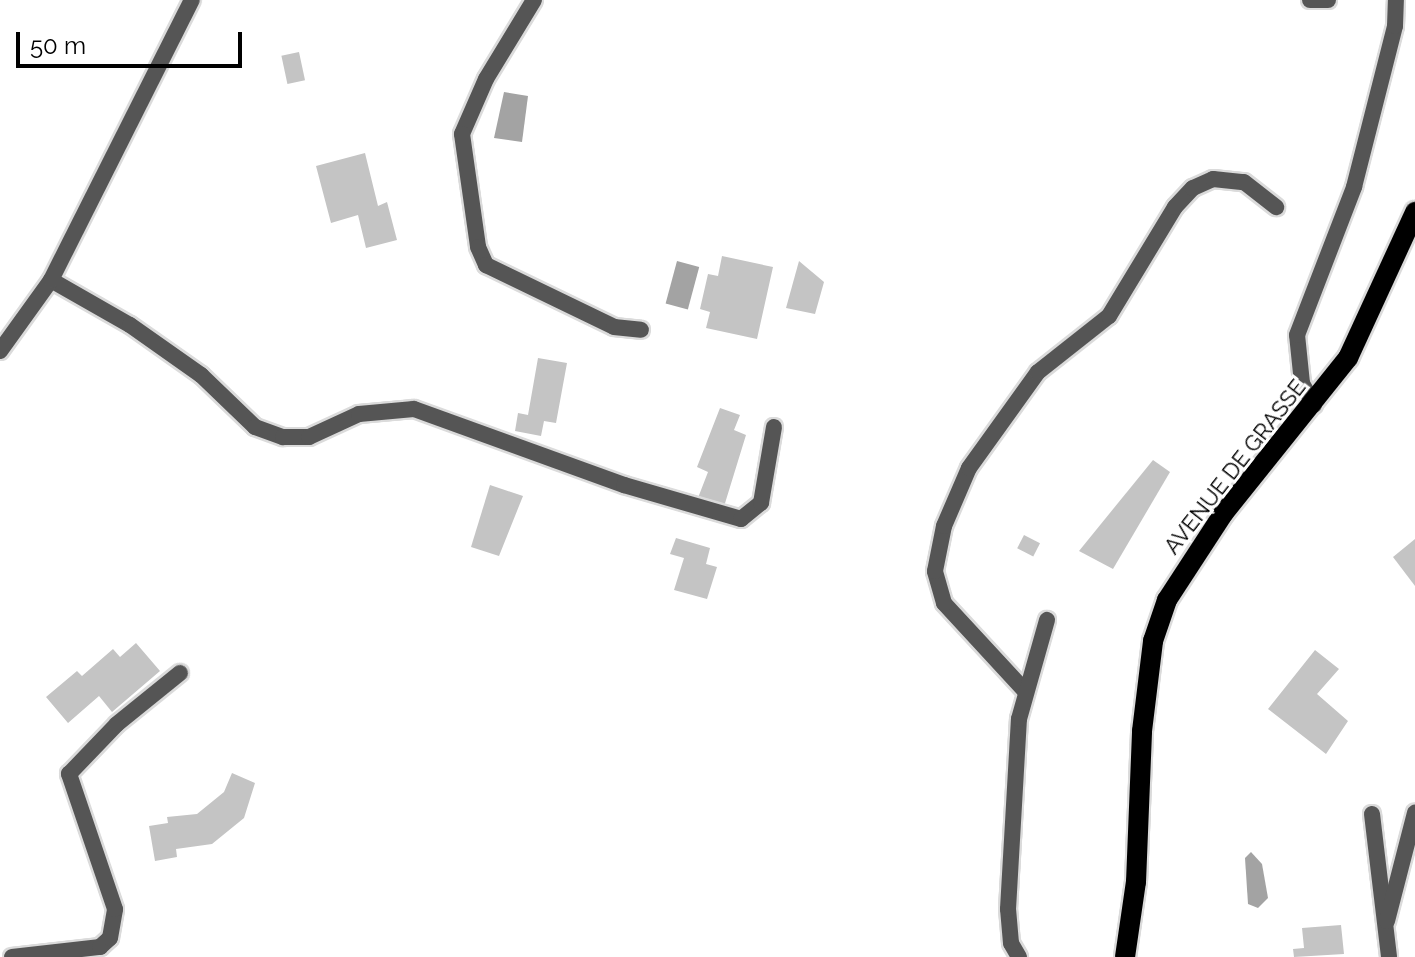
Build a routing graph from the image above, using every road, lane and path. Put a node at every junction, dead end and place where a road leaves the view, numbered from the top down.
1 (192, 0) edge
2 (534, 0) edge
3 (1310, 0) edge
4 (1328, 0) edge
5 (1396, 0) edge
6 (1276, 207) dead end
7 (1415, 212) edge
8 (51, 280) junction
9 (641, 330) dead end
10 (0, 351) edge
11 (1314, 405) junction
12 (774, 427) dead end
13 (1047, 620) dead end
14 (180, 673) dead end
15 (1026, 692) junction
16 (1415, 813) edge
17 (1372, 814) dead end
18 (1386, 927) junction
19 (12, 957) edge
20 (1019, 957) edge
21 (1125, 957) edge
22 (1389, 957) edge

1 - 8 street
2 - 9 street
3 - 4 street
5 - 11 street
6 - 15 street
7 - 11 main road, AVENUE DE GRASSE
8 - 10 street
8 - 12 street
11 - 21 main road, AVENUE DE GRASSE
13 - 15 street
14 - 19 street
15 - 20 street
16 - 18 street
17 - 18 street
18 - 22 street

